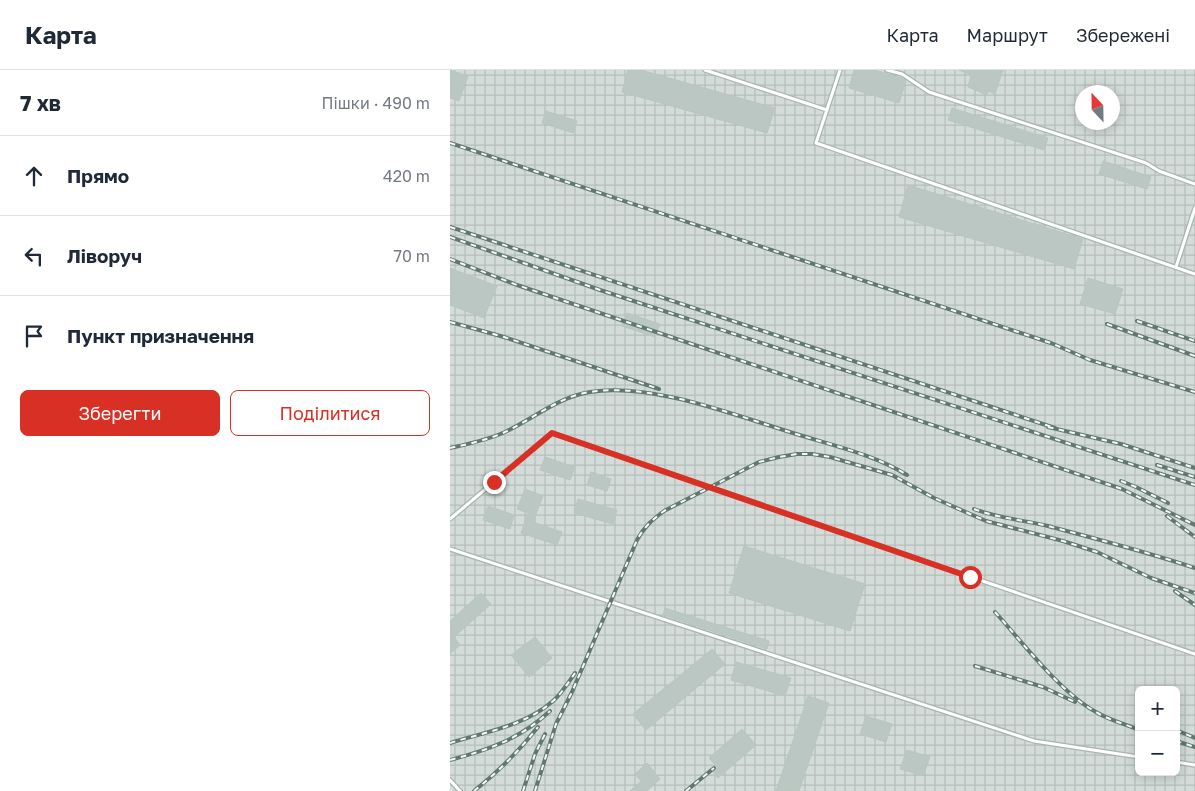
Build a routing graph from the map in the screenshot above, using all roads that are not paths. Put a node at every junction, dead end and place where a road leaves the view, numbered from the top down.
1 (706, 70) edge
2 (840, 70) edge
3 (888, 70) edge
4 (827, 110) junction
5 (1195, 184) edge
6 (1195, 208) edge
7 (1176, 266) junction
8 (1195, 274) edge
9 (450, 519) edge
10 (450, 549) edge
11 (1195, 654) edge
12 (1135, 756) edge
13 (1180, 763) edge
14 (1195, 765) edge
15 (450, 780) edge
16 (460, 791) edge

1 - 4 lane
2 - 4 lane
3 - 5 lane
4 - 7 lane
6 - 7 lane
7 - 8 lane
9 - 11 lane
10 - 12 lane
13 - 14 lane
15 - 16 lane

